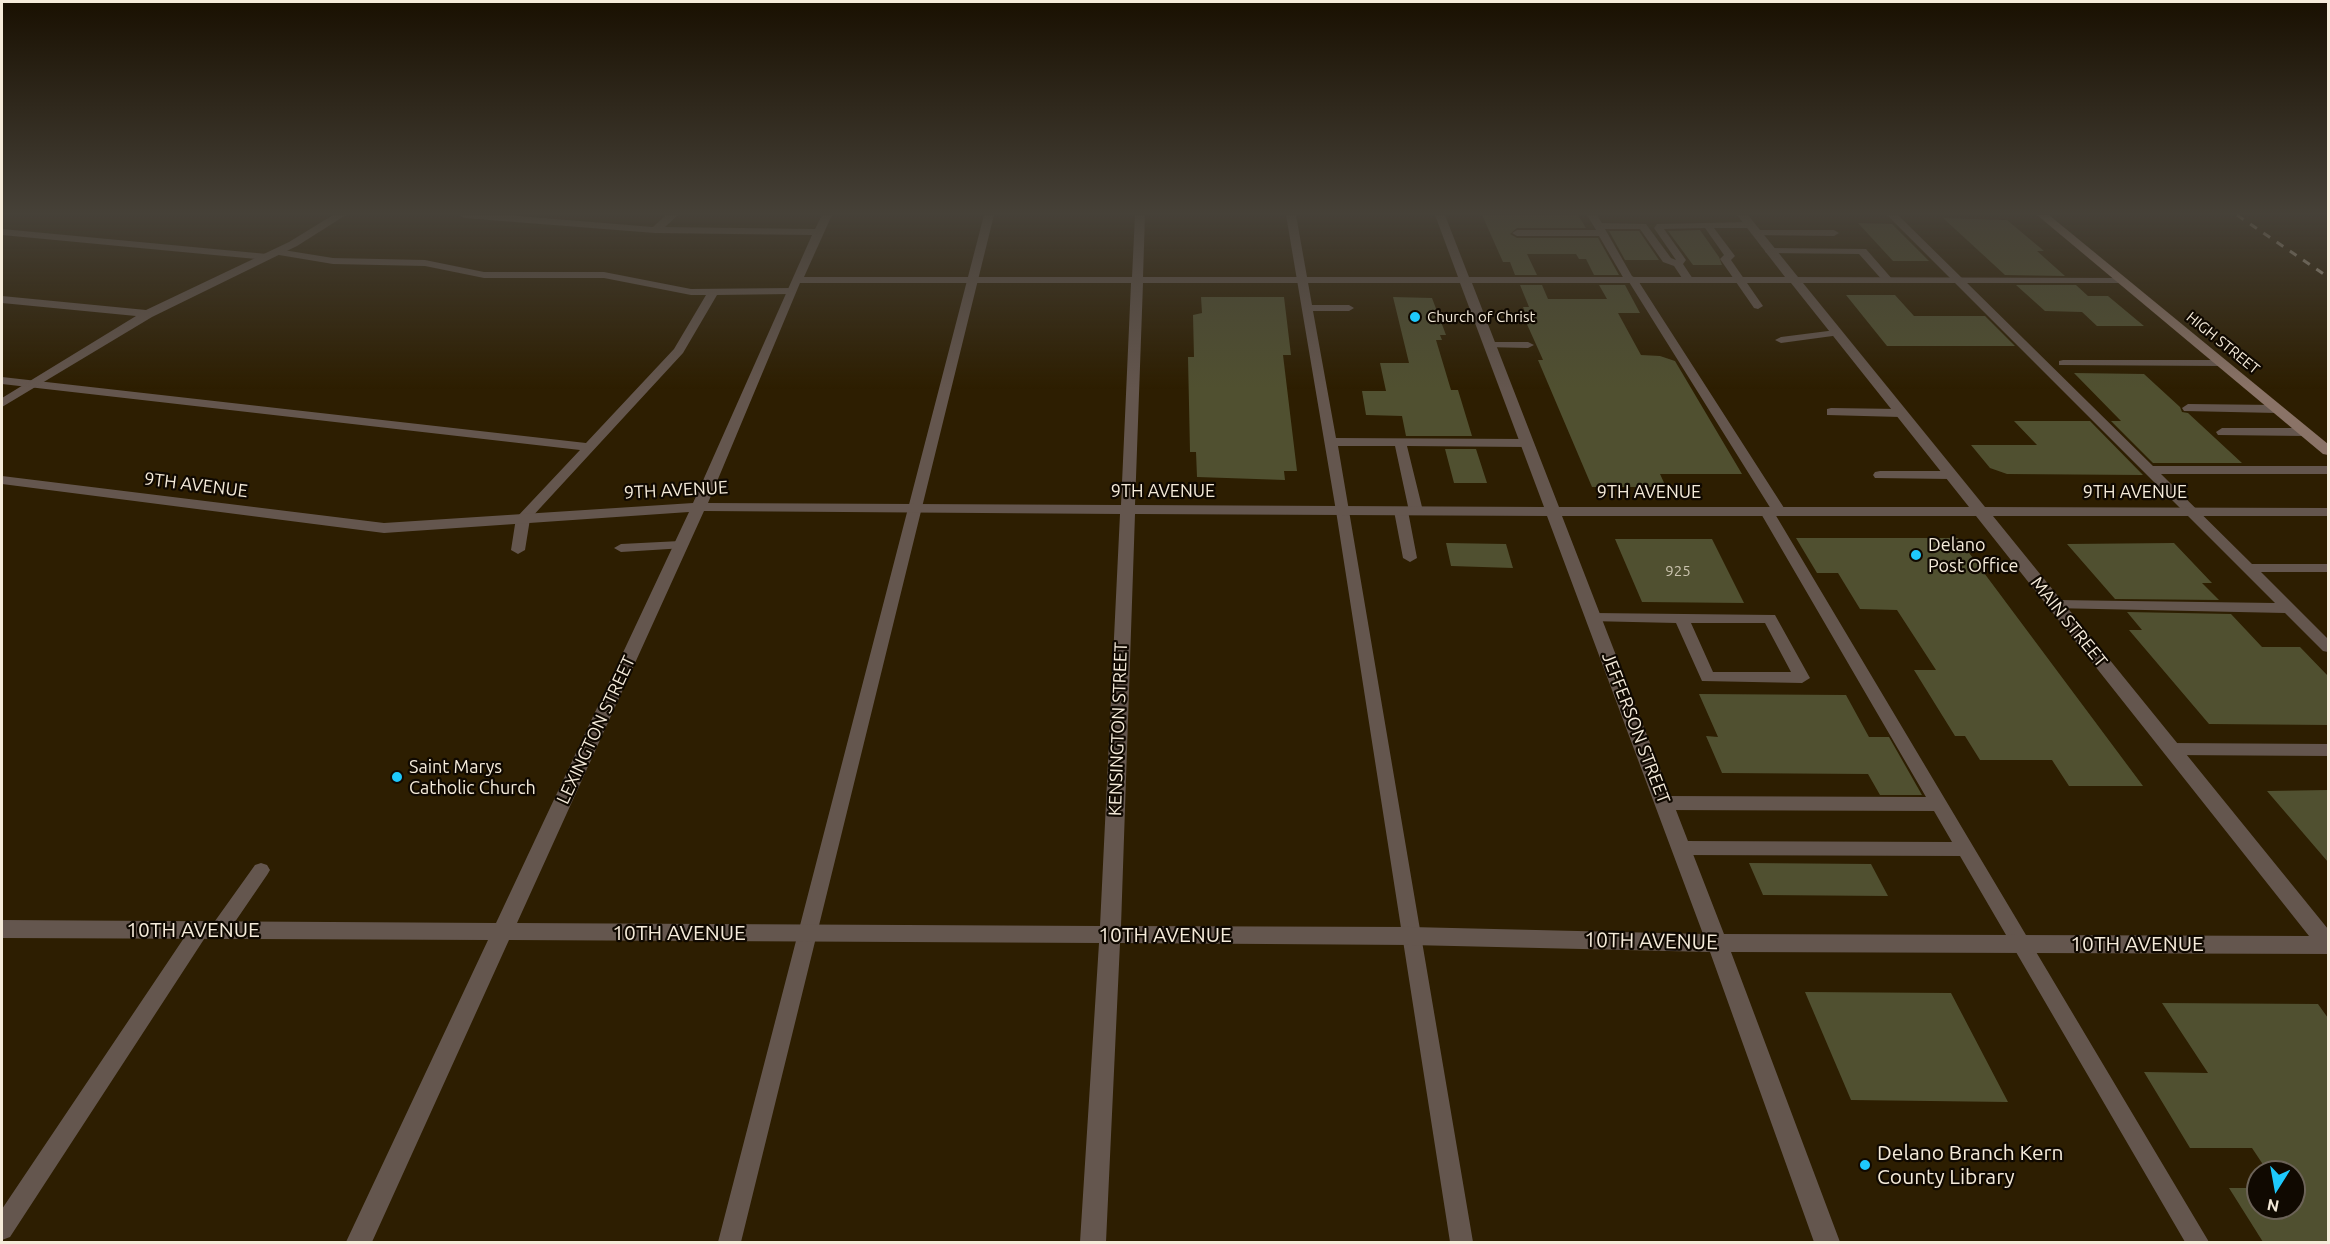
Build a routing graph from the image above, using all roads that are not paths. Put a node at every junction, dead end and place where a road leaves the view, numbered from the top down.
1 (234, 273) edge
2 (474, 273) edge
3 (799, 273) edge
4 (975, 273) edge
5 (1138, 273) edge
6 (1301, 273) edge
7 (1462, 273) edge
8 (1626, 273) edge
9 (1684, 273) edge
10 (1735, 273) edge
11 (1788, 273) edge
12 (1882, 273) edge
13 (1952, 273) edge
14 (2113, 273) edge
15 (1138, 278) junction
16 (1302, 278) junction
17 (1464, 279) junction
18 (1630, 279) junction
19 (1688, 279) junction
20 (1739, 279) junction
21 (1793, 279) junction
22 (973, 280) junction
23 (1888, 280) junction
24 (1959, 280) junction
25 (2121, 280) junction
26 (793, 285) junction
27 (714, 291) junction
28 (2, 299) edge
29 (1758, 306) dead end
30 (1308, 308) junction
31 (1349, 308) dead end
32 (148, 314) junction
33 (1836, 333) junction
34 (1781, 340) dead end
35 (1489, 345) junction
36 (1528, 345) dead end
37 (2063, 363) dead end
38 (2221, 363) junction
39 (2, 381) edge
40 (32, 385) junction
41 (2, 403) edge
42 (2188, 408) dead end
43 (2277, 409) junction
44 (1831, 412) dead end
45 (1900, 413) junction
46 (2222, 432) dead end
47 (2305, 432) junction
48 (1331, 442) junction
49 (1400, 442) junction
50 (1526, 443) junction
51 (590, 447) junction
52 (2328, 451) edge
53 (2150, 470) junction
54 (2328, 470) edge
55 (1880, 475) dead end
56 (1950, 476) junction
57 (2, 480) edge
58 (699, 507) junction
59 (916, 507) junction
60 (1127, 510) junction
61 (1342, 511) junction
62 (1409, 511) junction
63 (1554, 511) junction
64 (1773, 512) junction
65 (1979, 512) junction
66 (2193, 512) junction
67 (2328, 512) edge
68 (523, 518) junction
69 (680, 545) junction
70 (621, 548) dead end
71 (518, 550) dead end
72 (1410, 558) dead end
73 (2248, 568) junction
74 (2328, 568) edge
75 (2056, 605) junction
76 (2288, 608) junction
77 (1594, 618) junction
78 (1680, 618) junction
79 (2328, 646) edge
80 (2171, 749) junction
81 (2328, 750) edge
82 (1664, 803) junction
83 (1938, 804) junction
84 (1682, 848) junction
85 (1964, 849) junction
86 (261, 870) dead end
87 (2, 929) edge
88 (210, 929) junction
89 (502, 933) junction
90 (808, 933) junction
91 (1110, 934) junction
92 (1411, 936) junction
93 (1716, 943) junction
94 (2019, 943) junction
95 (2328, 944) edge
96 (2, 1229) edge
97 (359, 1242) edge
98 (729, 1242) edge
99 (1093, 1242) edge
100 (1462, 1242) edge
101 (1827, 1242) edge
102 (2198, 1242) edge

1 - 32 street
2 - 27 lane
3 - 26 street, LEXINGTON STREET
4 - 22 lane
5 - 15 street, KENSINGTON STREET
6 - 16 lane
7 - 17 street, JEFFERSON STREET
8 - 18 lane
9 - 19 lane
10 - 20 lane
11 - 21 street, MAIN STREET
12 - 23 lane
13 - 24 lane
14 - 25 main road, HIGH STREET
15 - 16 street
15 - 22 street
15 - 60 street, KENSINGTON STREET
16 - 17 street
16 - 30 lane
17 - 18 street
17 - 35 street, JEFFERSON STREET
18 - 19 street
18 - 64 lane
19 - 20 street
20 - 21 street
20 - 29 lane
21 - 23 street
21 - 33 street, MAIN STREET
22 - 26 street
22 - 59 lane
23 - 24 street
24 - 25 street
24 - 53 lane
25 - 38 main road, HIGH STREET
26 - 27 lane
26 - 58 street, LEXINGTON STREET
27 - 51 lane
28 - 32 street
30 - 31 lane
30 - 48 lane
32 - 40 street
33 - 34 lane
33 - 45 street, MAIN STREET
35 - 36 lane
35 - 50 street, JEFFERSON STREET
37 - 38 lane
38 - 43 main road, HIGH STREET
39 - 40 lane
40 - 41 street
40 - 51 lane
42 - 43 lane
43 - 47 main road, HIGH STREET
44 - 45 lane
45 - 56 street, MAIN STREET
46 - 47 lane
47 - 52 main road, HIGH STREET
48 - 49 lane
48 - 61 lane
49 - 50 lane
49 - 62 lane
50 - 63 street, JEFFERSON STREET
51 - 68 lane
53 - 54 lane
53 - 66 lane
55 - 56 lane
56 - 65 street, MAIN STREET
57 - 68 street, 9TH AVENUE
58 - 59 street, 9TH AVENUE
58 - 68 street, 9TH AVENUE
58 - 69 street, LEXINGTON STREET
59 - 60 street, 9TH AVENUE
59 - 90 lane
60 - 61 street, 9TH AVENUE
60 - 91 street, KENSINGTON STREET
61 - 62 street, 9TH AVENUE
61 - 92 lane
62 - 63 street, 9TH AVENUE
62 - 72 lane
63 - 64 street, 9TH AVENUE
63 - 77 street, JEFFERSON STREET
64 - 65 street, 9TH AVENUE
64 - 83 lane
65 - 66 street, 9TH AVENUE
65 - 75 street, MAIN STREET
66 - 67 street, 9TH AVENUE
66 - 73 lane
68 - 71 lane
69 - 70 lane
69 - 89 street, LEXINGTON STREET
73 - 74 lane
73 - 76 lane
75 - 76 lane
75 - 80 street, MAIN STREET
76 - 79 lane
77 - 78 lane
77 - 82 street, JEFFERSON STREET
78 - 78 lane
80 - 81 lane
80 - 95 street, MAIN STREET
82 - 83 lane
82 - 84 street, JEFFERSON STREET
83 - 85 lane
84 - 85 lane
84 - 93 street, JEFFERSON STREET
85 - 94 lane
86 - 88 lane
87 - 88 street, 10TH AVENUE
88 - 89 street, 10TH AVENUE
88 - 96 lane
89 - 90 street, 10TH AVENUE
89 - 97 street, LEXINGTON STREET
90 - 91 street, 10TH AVENUE
90 - 98 lane
91 - 92 street, 10TH AVENUE
91 - 99 street, KENSINGTON STREET
92 - 93 street, 10TH AVENUE
92 - 100 lane
93 - 94 street, 10TH AVENUE
93 - 101 street, JEFFERSON STREET
94 - 95 street, 10TH AVENUE
94 - 102 lane

